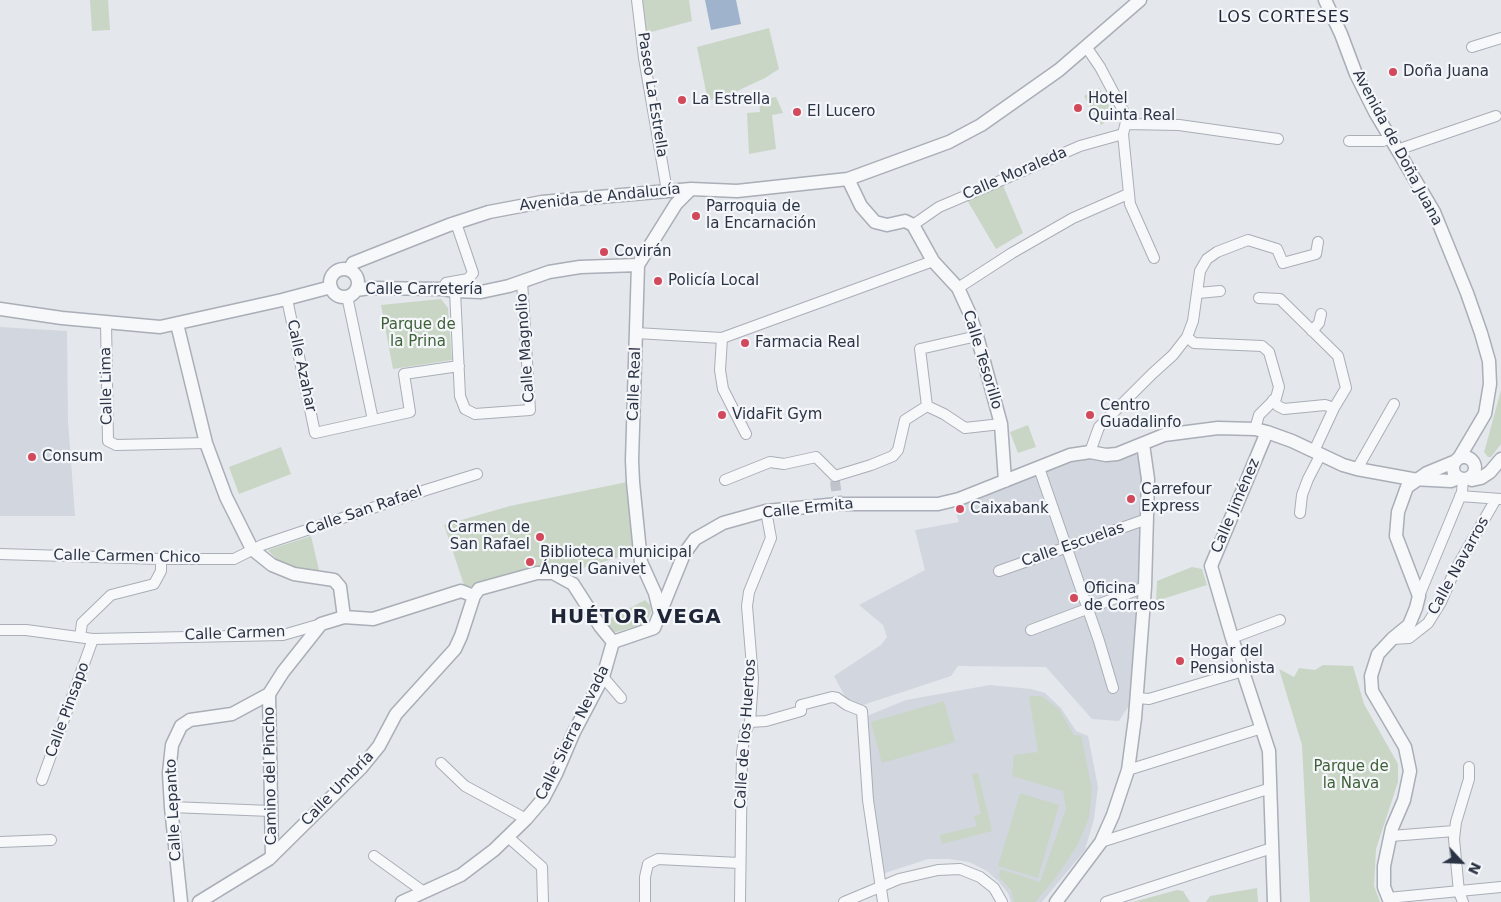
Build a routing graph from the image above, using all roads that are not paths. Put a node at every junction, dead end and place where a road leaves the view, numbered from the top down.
1 (637, 0) edge
2 (1140, 0) edge
3 (1325, 0) edge
4 (1501, 38) edge
5 (1472, 47) dead end
6 (1087, 48) junction
7 (1496, 116) dead end
8 (1124, 129) junction
9 (1390, 138) junction
10 (1278, 140) dead end
11 (1349, 141) dead end
12 (1397, 150) junction
13 (848, 179) junction
14 (691, 189) junction
15 (667, 191) junction
16 (1128, 194) junction
17 (456, 223) junction
18 (913, 225) junction
19 (1318, 242) dead end
20 (1154, 258) dead end
21 (934, 261) junction
22 (638, 265) junction
23 (349, 270) junction
24 (522, 281) junction
25 (331, 287) junction
26 (958, 288) junction
27 (449, 290) junction
28 (1220, 291) dead end
29 (352, 293) junction
30 (1198, 293) junction
31 (1259, 298) dead end
32 (287, 299) junction
33 (0, 309) edge
34 (1321, 314) dead end
35 (106, 322) junction
36 (177, 324) junction
37 (1312, 331) junction
38 (636, 333) junction
39 (978, 336) junction
40 (722, 338) junction
41 (1187, 338) junction
42 (459, 366) junction
43 (1273, 400) junction
44 (1394, 404) dead end
45 (926, 406) junction
46 (1334, 408) junction
47 (373, 420) junction
48 (1001, 424) junction
49 (1261, 431) junction
50 (746, 434) dead end
51 (206, 443) junction
52 (1144, 444) junction
53 (1090, 452) junction
54 (1317, 453) junction
55 (1501, 459) edge
56 (1465, 461) junction
57 (1039, 468) junction
58 (1358, 469) junction
59 (477, 474) dead end
60 (1463, 478) junction
61 (1417, 479) junction
62 (725, 480) dead end
63 (1005, 481) junction
64 (1460, 496) junction
65 (1498, 499) edge
66 (766, 511) junction
67 (1300, 514) dead end
68 (1148, 518) junction
69 (1067, 547) junction
70 (252, 549) junction
71 (0, 554) edge
72 (161, 560) junction
73 (999, 571) dead end
74 (1145, 587) junction
75 (669, 592) junction
76 (655, 593) junction
77 (474, 596) junction
78 (1419, 596) junction
79 (1088, 609) junction
80 (660, 614) junction
81 (344, 617) junction
82 (1280, 620) dead end
83 (321, 624) junction
84 (0, 630) edge
85 (1030, 630) dead end
86 (80, 636) junction
87 (1232, 638) junction
88 (93, 639) junction
89 (1392, 639) junction
90 (613, 642) junction
91 (1243, 671) junction
92 (603, 677) junction
93 (1113, 688) dead end
94 (269, 694) junction
95 (621, 698) dead end
96 (1137, 698) junction
97 (750, 722) junction
98 (1262, 728) junction
99 (441, 763) dead end
100 (1469, 767) dead end
101 (1128, 770) junction
102 (42, 780) dead end
103 (1271, 788) junction
104 (171, 807) junction
105 (271, 811) junction
106 (526, 819) junction
107 (1454, 831) junction
108 (1391, 836) junction
109 (508, 837) junction
110 (51, 840) dead end
111 (0, 842) edge
112 (1101, 842) junction
113 (1272, 848) junction
114 (272, 856) junction
115 (374, 856) dead end
116 (739, 863) junction
117 (880, 887) junction
118 (1501, 887) edge
119 (424, 892) junction
120 (1461, 897) edge
121 (1389, 900) edge
122 (181, 902) edge
123 (199, 902) edge
124 (402, 902) edge
125 (543, 902) edge
126 (644, 902) edge
127 (740, 902) edge
128 (844, 902) edge
129 (883, 902) edge
130 (1002, 902) edge
131 (1056, 902) edge
132 (1106, 902) edge
133 (1274, 902) edge

1 - 15 street, Paseo La Estrella
2 - 6 street, Avenida de Andalucía
3 - 9 street, Avenida de Doña Juana
4 - 5 street
6 - 8 street
6 - 13 street, Avenida de Andalucía
7 - 12 street
8 - 10 street, Calle Moraleda
8 - 16 street
8 - 18 street, Calle Moraleda
9 - 11 street
9 - 12 street, Avenida de Doña Juana
12 - 56 street, Avenida de Doña Juana
13 - 14 street, Avenida de Andalucía
13 - 18 street
14 - 15 street, Avenida de Andalucía
14 - 22 street
15 - 17 street, Avenida de Andalucía
16 - 20 street
16 - 26 street
17 - 23 street, Avenida de Andalucía
17 - 27 street
18 - 21 street, Calle Tesorillo
19 - 30 street
21 - 26 street, Calle Tesorillo
21 - 40 street
22 - 24 street, Calle Carretería
22 - 38 street, Calle Real
23 - 25 street
23 - 29 street
24 - 27 street, Calle Carretería
24 - 42 street, Calle Magnolio
25 - 29 street
25 - 32 street
26 - 39 street, Calle Tesorillo
27 - 29 street, Calle Carretería
27 - 42 street, Calle Magnolio
28 - 30 street
29 - 47 street
30 - 41 street
31 - 37 street
32 - 36 street
32 - 47 street, Calle Azahar
33 - 35 street
34 - 37 street
35 - 36 street
35 - 51 street, Calle Lima
36 - 51 street
37 - 46 street
38 - 40 street
38 - 76 street, Calle Real
39 - 45 street
39 - 48 street, Calle Tesorillo
40 - 50 street
41 - 43 street
41 - 53 street
42 - 47 street
43 - 46 street
43 - 49 street
44 - 58 street
45 - 48 street
45 - 62 street
46 - 54 street
48 - 63 street, Calle Tesorillo
49 - 52 street, Calle Ermita
49 - 54 street
49 - 87 street, Calle Jiménez
51 - 70 street
52 - 53 street, Calle Ermita
52 - 68 street
53 - 57 street, Calle Ermita
54 - 58 street
54 - 67 street
55 - 56 street
55 - 60 street
56 - 60 street
56 - 60 street
56 - 61 street
57 - 63 street, Calle Ermita
57 - 69 street
58 - 61 street
59 - 70 street, Calle San Rafael
60 - 61 street
60 - 64 street
61 - 78 street
63 - 66 street, Calle Ermita
64 - 65 street
64 - 78 street
65 - 89 street, Calle Navarros
66 - 75 street, Calle Ermita
66 - 97 street, Calle de los Huertos
68 - 69 street, Calle Escuelas
68 - 74 street
69 - 73 street, Calle Escuelas
69 - 79 street
70 - 72 street, Calle Carmen Chico
70 - 81 street
71 - 72 street, Calle Carmen Chico
72 - 86 street
74 - 79 street
74 - 96 street
75 - 76 street
75 - 80 street, Calle Ermita
76 - 80 street, Calle Real
77 - 81 street, Calle Carmen
77 - 90 street
77 - 114 street, Calle Umbría
78 - 89 street
79 - 85 street
79 - 93 street
80 - 90 street, Calle Ermita
81 - 83 street, Calle Carmen
82 - 87 street
83 - 88 street, Calle Carmen
83 - 94 street, Camino del Pincho
84 - 86 street, Calle Carmen
86 - 88 street, Calle Carmen
87 - 91 street, Calle Jiménez
88 - 102 street, Calle Pinsapo
89 - 108 street
90 - 92 street, Calle Sierra Nevada
91 - 96 street
91 - 98 street, Calle Jiménez
92 - 95 street
92 - 106 street, Calle Sierra Nevada
94 - 104 street, Calle Lepanto
94 - 105 street, Camino del Pincho
96 - 101 street
97 - 116 street, Calle de los Huertos
97 - 117 street
98 - 101 street
98 - 103 street, Calle Jiménez
99 - 106 street
100 - 107 street
101 - 112 street
103 - 112 street
103 - 113 street, Calle Jiménez
104 - 105 street
104 - 122 street, Calle Lepanto
105 - 114 street, Camino del Pincho
106 - 109 street, Calle Sierra Nevada
107 - 108 street
107 - 120 street
108 - 121 street
109 - 119 street, Calle Sierra Nevada
109 - 125 street
110 - 111 street
112 - 131 street
113 - 132 street
113 - 133 street, Calle Jiménez
114 - 123 street, Calle Umbría
115 - 119 street
116 - 126 street
116 - 127 street, Calle de los Huertos
117 - 128 street
117 - 129 street
117 - 130 street
118 - 120 street
119 - 124 street, Calle Sierra Nevada
120 - 121 street

